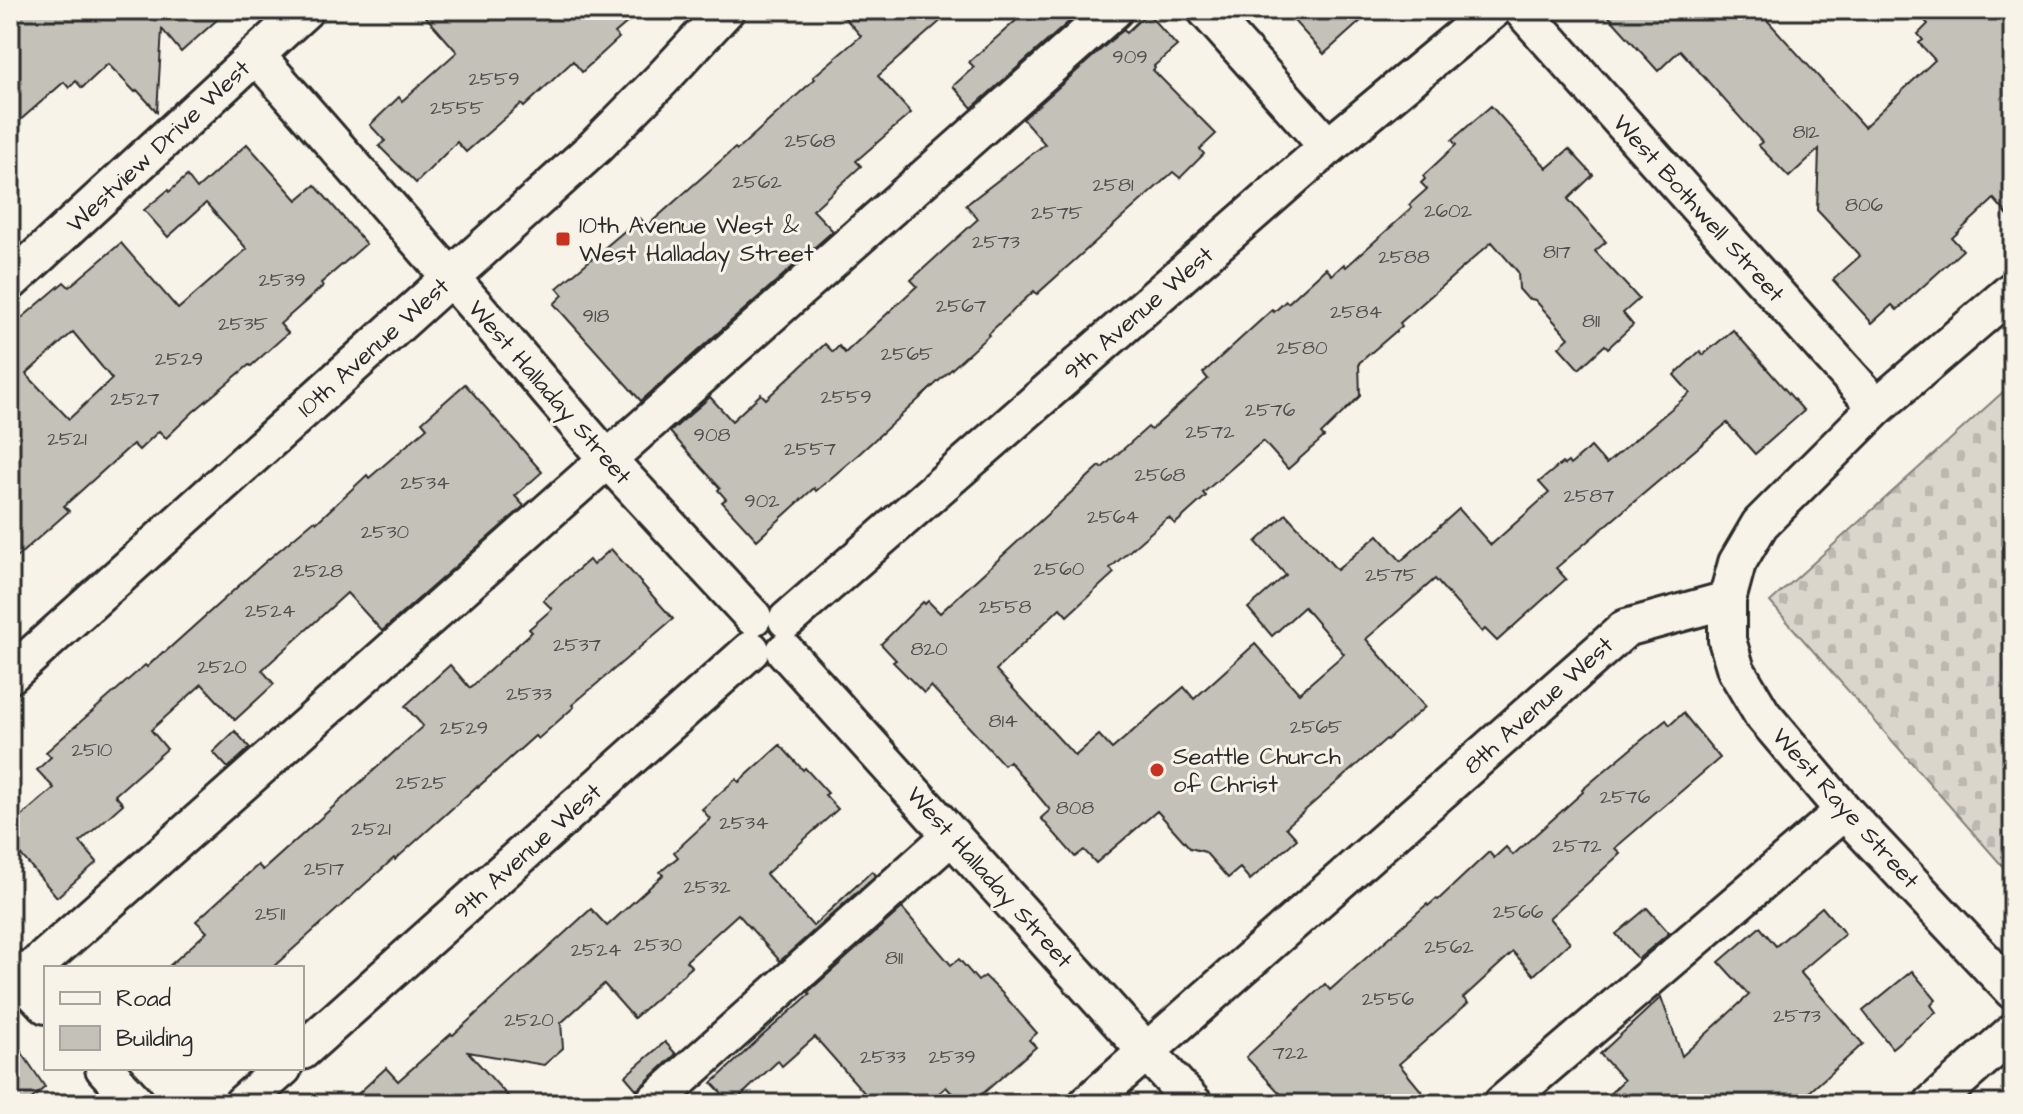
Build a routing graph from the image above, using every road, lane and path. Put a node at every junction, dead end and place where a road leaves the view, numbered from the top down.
1 (305, 10) edge
2 (726, 10) edge
3 (1114, 10) edge
4 (1206, 10) edge
5 (1493, 10) edge
6 (1522, 10) edge
7 (256, 55) junction
8 (1328, 147) junction
9 (450, 277) junction
10 (10, 282) edge
11 (2013, 290) edge
12 (1877, 407) junction
13 (608, 460) junction
14 (1727, 600) junction
15 (769, 635) junction
16 (10, 675) edge
17 (1844, 811) junction
18 (952, 835) junction
19 (14, 978) edge
20 (2013, 991) edge
21 (44, 1003) edge
22 (2013, 1032) edge
23 (304, 1049) edge
24 (1148, 1052) junction
25 (106, 1070) edge
26 (281, 1070) edge
27 (137, 1104) edge
28 (242, 1104) edge
29 (652, 1104) edge
30 (1087, 1104) edge
31 (1194, 1104) edge
32 (1502, 1104) edge
33 (1932, 1104) edge

1 - 7 street, Westview Drive West
2 - 9 street, 10th Avenue West
3 - 13 street
4 - 8 street
5 - 8 street, 9th Avenue West
6 - 12 street, West Bothwell Street
7 - 9 street, West Halladay Street
7 - 10 street, Westview Drive West
8 - 15 street, 9th Avenue West
9 - 13 street, West Halladay Street
9 - 16 street, 10th Avenue West
11 - 12 street
12 - 14 street
13 - 15 street, West Halladay Street
13 - 19 street
14 - 17 street, West Raye Street
14 - 24 street, 8th Avenue West
15 - 18 street, West Halladay Street
15 - 23 street, 9th Avenue West
17 - 20 street, West Raye Street
17 - 32 street
18 - 24 street, West Halladay Street
18 - 29 street
19 - 21 street
22 - 33 street
24 - 30 street, 8th Avenue West
24 - 31 street, West Halladay Street
25 - 27 street
26 - 28 street

